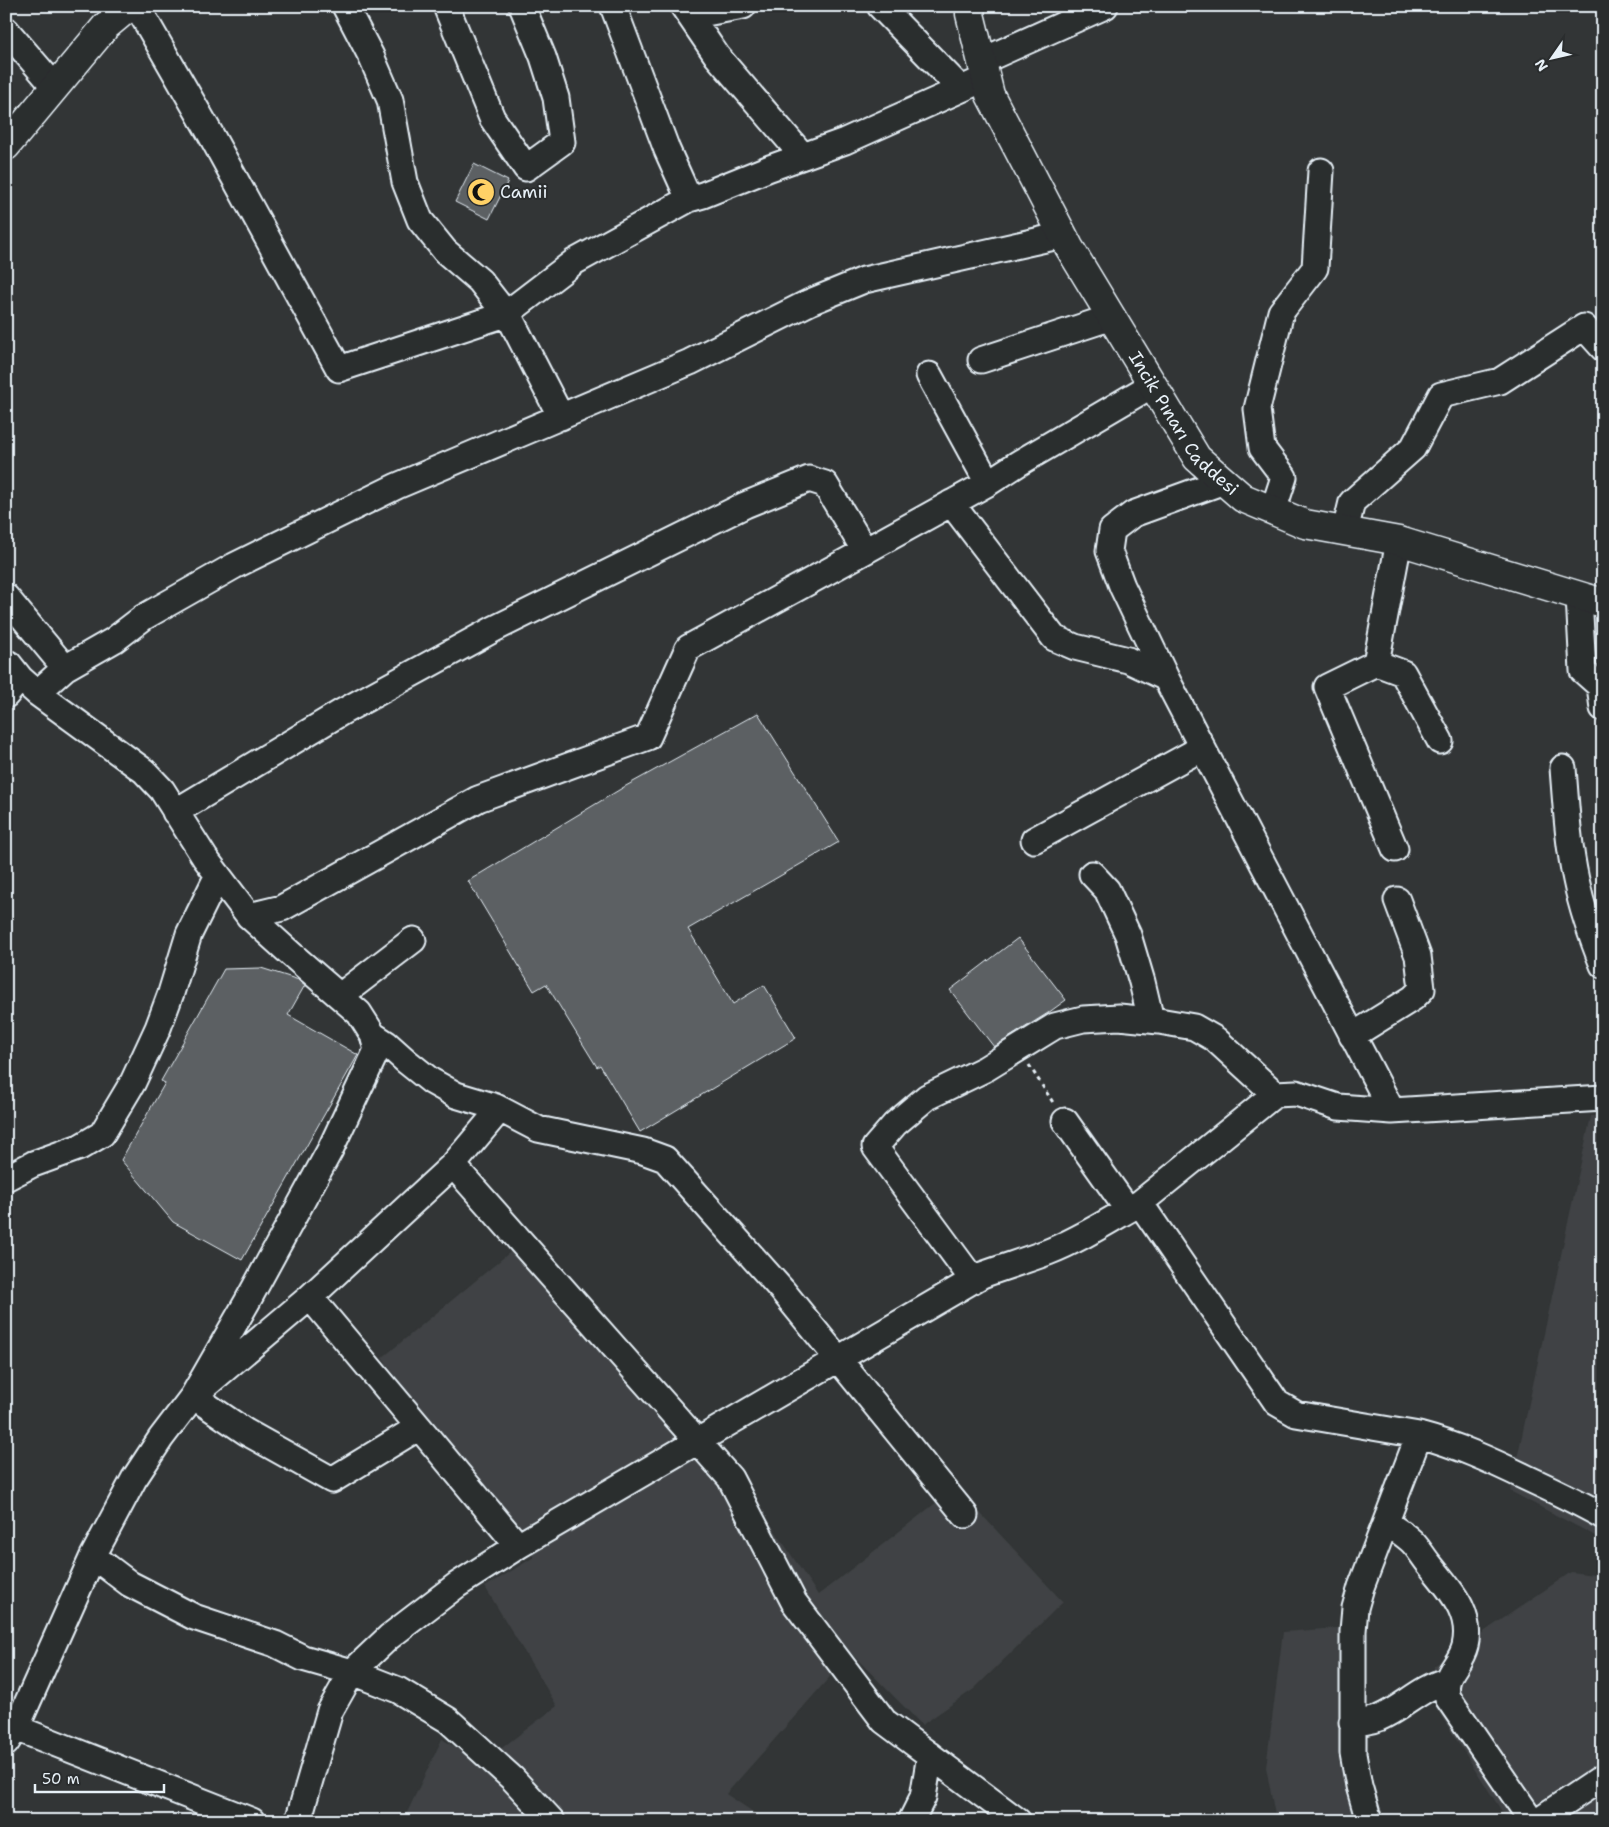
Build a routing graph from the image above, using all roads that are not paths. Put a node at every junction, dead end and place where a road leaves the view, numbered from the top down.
1 (130, 6) edge
2 (137, 6) edge
3 (345, 6) edge
4 (446, 6) edge
5 (522, 6) edge
6 (613, 6) edge
7 (742, 6) edge
8 (880, 6) edge
9 (971, 6) edge
10 (1105, 6) edge
11 (686, 11) edge
12 (6, 30) edge
13 (984, 70) junction
14 (55, 87) junction
15 (961, 89) junction
16 (6, 146) edge
17 (803, 156) junction
18 (1321, 172) dead end
19 (689, 199) junction
20 (1063, 235) junction
21 (506, 314) junction
22 (1112, 317) junction
23 (1603, 348) edge
24 (981, 360) dead end
25 (929, 375) dead end
26 (1152, 385) junction
27 (561, 417) junction
28 (1224, 481) junction
29 (988, 483) junction
30 (951, 504) junction
31 (1274, 511) junction
32 (1345, 531) junction
33 (1399, 542) junction
34 (865, 551) junction
35 (6, 597) edge
36 (1591, 600) edge
37 (1376, 663) junction
38 (64, 668) junction
39 (1166, 678) junction
40 (15, 679) edge
41 (1603, 708) edge
42 (1440, 741) dead end
43 (1202, 748) junction
44 (1563, 768) dead end
45 (175, 812) junction
46 (1034, 840) dead end
47 (1395, 849) dead end
48 (218, 874) junction
49 (1092, 874) dead end
50 (1397, 900) dead end
51 (249, 916) junction
52 (413, 940) dead end
53 (1603, 965) edge
54 (340, 996) junction
55 (1151, 1020) junction
56 (373, 1035) junction
57 (1352, 1036) junction
58 (1275, 1094) junction
59 (1603, 1098) edge
60 (500, 1109) junction
61 (1392, 1112) junction
62 (1065, 1121) road end
63 (453, 1165) junction
64 (6, 1178) edge
65 (1134, 1206) junction
66 (973, 1280) junction
67 (310, 1297) junction
68 (838, 1358) junction
69 (193, 1396) junction
70 (419, 1427) junction
71 (1419, 1435) junction
72 (698, 1441) junction
73 (965, 1516) dead end
74 (1603, 1516) edge
75 (1386, 1523) junction
76 (518, 1546) junction
77 (93, 1556) junction
78 (352, 1672) junction
79 (1447, 1681) junction
80 (1352, 1722) junction
81 (10, 1732) edge
82 (930, 1755) junction
83 (1603, 1777) edge
84 (252, 1821) edge
85 (298, 1821) edge
86 (552, 1821) edge
87 (911, 1821) edge
88 (1018, 1821) edge
89 (1369, 1821) edge
90 (1532, 1821) edge
91 (1537, 1821) edge

1 - 14 main road
2 - 21 street
3 - 21 street
4 - 5 street
6 - 19 street
7 - 11 street
8 - 15 street
9 - 13 main road, Incik Pınarı Caddesi
10 - 13 street
11 - 17 street
12 - 14 street
13 - 15 street
13 - 20 main road, Incik Pınarı Caddesi
14 - 16 main road
15 - 17 street
17 - 19 street
18 - 31 street
19 - 21 street
20 - 22 main road, Incik Pınarı Caddesi
20 - 27 street
21 - 27 street
22 - 24 street
22 - 26 main road, Incik Pınarı Caddesi
23 - 32 street
25 - 29 street
26 - 28 main road, Incik Pınarı Caddesi
26 - 29 street
27 - 38 street
28 - 31 main road, Incik Pınarı Caddesi
28 - 39 street
29 - 30 street
30 - 34 street
30 - 39 street
31 - 32 main road, Incik Pınarı Caddesi
32 - 33 main road, Incik Pınarı Caddesi
33 - 36 main road, Incik Pınarı Caddesi
33 - 37 street
34 - 45 street
34 - 51 street
35 - 38 street
36 - 41 street
37 - 42 street
37 - 47 street
38 - 40 street
39 - 43 street
40 - 45 street
43 - 46 street
43 - 57 street
44 - 53 street
45 - 48 street
48 - 51 street
48 - 64 street
49 - 55 street
50 - 57 street
51 - 54 street
52 - 54 street
54 - 56 street
55 - 58 street
55 - 66 street
56 - 60 street
56 - 69 street
57 - 61 street
58 - 61 street
58 - 65 street
59 - 61 street
60 - 63 street
60 - 68 street
62 - 65 street
63 - 67 street
63 - 72 street
65 - 66 street
65 - 71 street
66 - 68 street
67 - 69 street
67 - 70 street
68 - 72 street
68 - 73 street
69 - 70 street
69 - 77 street
70 - 76 street
71 - 74 street
71 - 75 street
72 - 76 street
72 - 82 street
75 - 79 street
75 - 80 street
76 - 78 street
77 - 78 street
77 - 81 street
78 - 85 street
78 - 86 street
79 - 80 street
79 - 90 street
80 - 89 street
81 - 84 street
82 - 87 street
82 - 88 street
83 - 91 street

